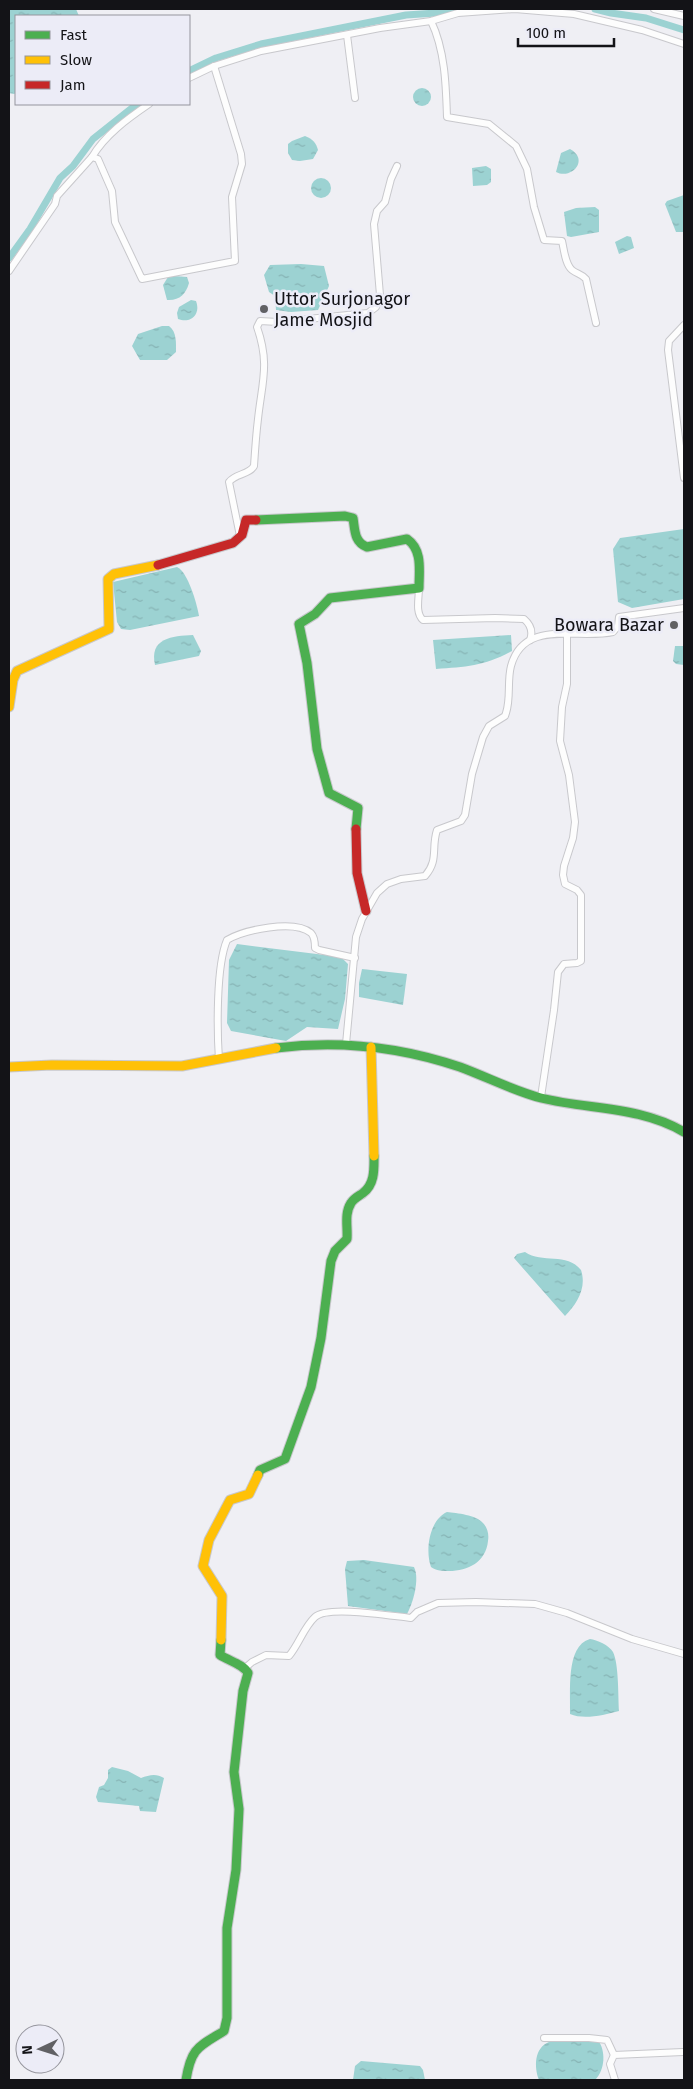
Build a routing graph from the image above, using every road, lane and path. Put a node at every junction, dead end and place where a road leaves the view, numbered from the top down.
1 (654, 9) edge
2 (684, 16) edge
3 (431, 21) junction
4 (346, 35) junction
5 (684, 44) edge
6 (214, 66) junction
7 (190, 78) edge
8 (355, 98) dead end
9 (147, 105) edge
10 (92, 157) junction
11 (397, 166) dead end
12 (9, 271) edge
13 (596, 324) dead end
14 (684, 324) edge
15 (684, 478) edge
16 (240, 539) junction
17 (419, 588) junction
18 (684, 608) edge
19 (567, 633) junction
20 (530, 640) junction
21 (9, 707) edge
22 (366, 911) junction
23 (355, 958) junction
24 (346, 1044) junction
25 (370, 1047) junction
26 (219, 1060) junction
27 (9, 1067) edge
28 (541, 1098) junction
29 (684, 1132) edge
30 (684, 1654) edge
31 (245, 1668) junction
32 (544, 2038) dead end
33 (683, 2052) dead end
34 (614, 2055) junction
35 (186, 2080) edge
36 (615, 2080) edge

1 - 2 street
3 - 4 street
3 - 5 street
3 - 13 street
4 - 6 street
4 - 8 street
6 - 7 street
6 - 10 street
9 - 10 street
10 - 12 street
11 - 16 street
14 - 15 street
16 - 17 street
16 - 21 street
17 - 20 street
17 - 22 street
18 - 19 street
19 - 20 street
19 - 28 street
20 - 22 street
22 - 23 street
23 - 24 street
23 - 26 street
24 - 25 street
24 - 26 street
25 - 28 street
25 - 31 street
26 - 27 street
28 - 29 street
30 - 31 street
31 - 35 street
32 - 34 street
33 - 34 street
34 - 36 street

